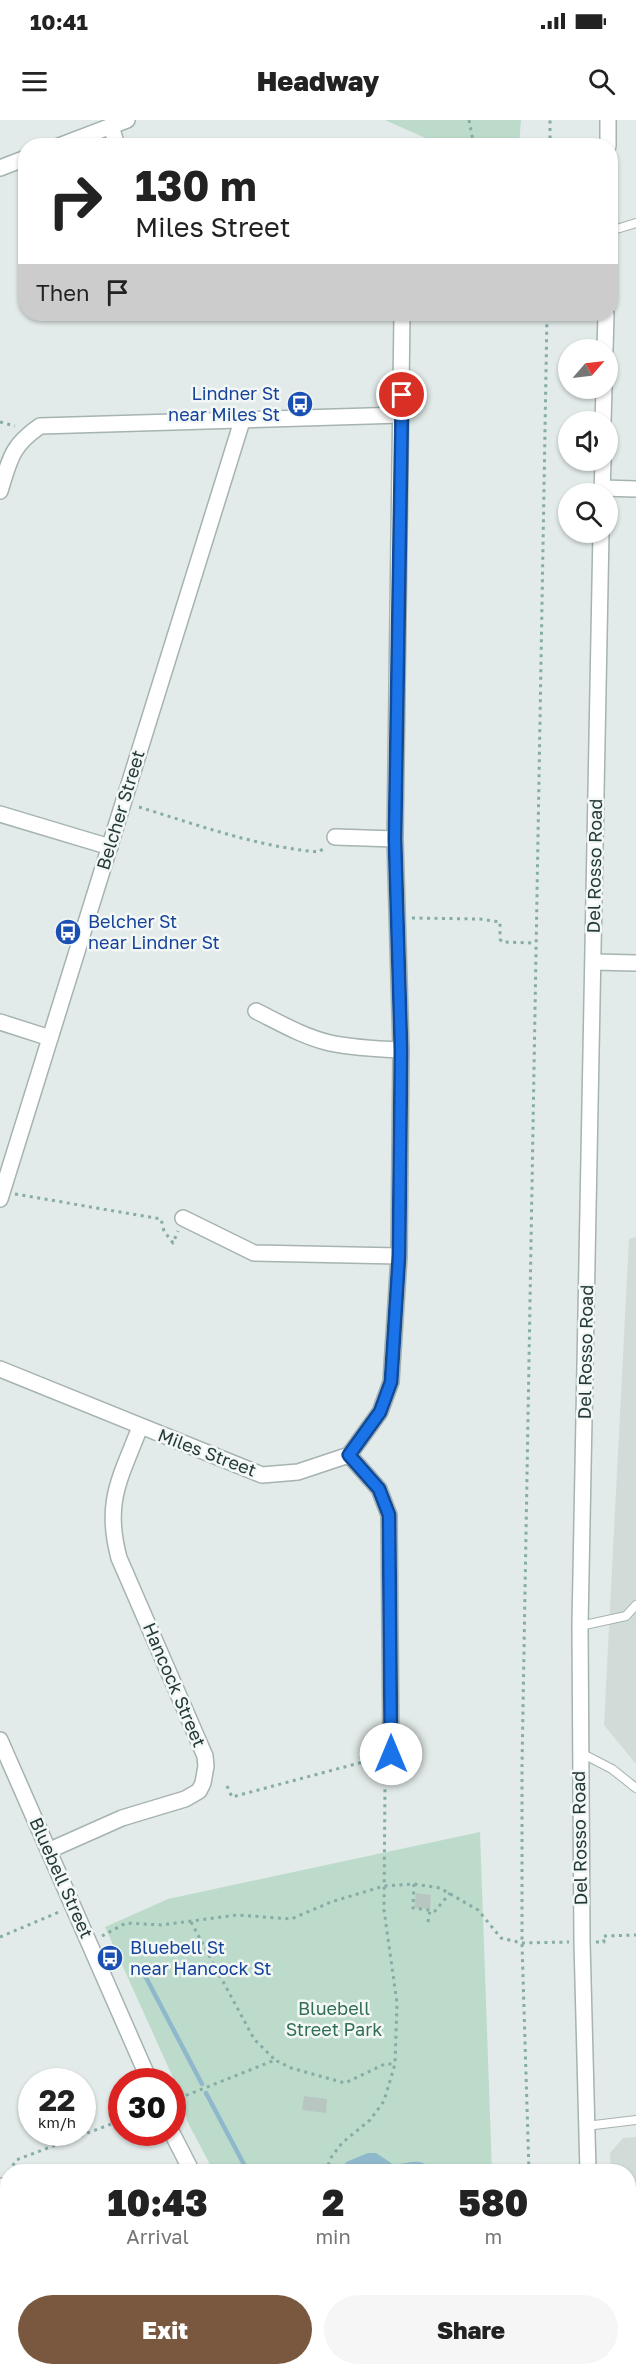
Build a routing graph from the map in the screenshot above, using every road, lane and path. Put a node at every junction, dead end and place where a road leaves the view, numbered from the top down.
1 (127, 120) edge
2 (469, 120) edge
3 (550, 120) edge
4 (608, 120) edge
5 (111, 126) junction
6 (80, 138) edge
7 (115, 138) edge
8 (472, 138) edge
9 (550, 138) edge
10 (608, 138) edge
11 (18, 161) edge
12 (0, 168) edge
13 (636, 223) edge
14 (618, 229) edge
15 (402, 321) edge
16 (547, 321) edge
17 (606, 321) edge
18 (605, 339) edge
19 (401, 415) junction
20 (242, 421) junction
21 (0, 422) edge
22 (16, 426) dead end
23 (636, 489) edge
24 (618, 490) edge
25 (0, 491) edge
26 (601, 543) edge
27 (140, 807) dead end
28 (0, 814) edge
29 (335, 837) joint
30 (395, 839) junction
31 (110, 847) junction
32 (397, 918) junction
33 (535, 943) junction
34 (594, 962) junction
35 (636, 963) edge
36 (256, 1011) dead end
37 (0, 1022) edge
38 (50, 1038) junction
39 (401, 1050) junction
40 (1, 1195) edge
41 (183, 1218) joint
42 (399, 1256) junction
43 (0, 1369) edge
44 (140, 1427) junction
45 (349, 1455) junction
46 (636, 1605) edge
47 (580, 1626) junction
48 (0, 1741) edge
49 (579, 1752) junction
50 (391, 1754) joint
51 (373, 1773) dead end
52 (227, 1786) dead end
53 (636, 1788) edge
54 (50, 1850) junction
55 (414, 1884) junction
56 (384, 1886) junction
57 (450, 1893) junction
58 (430, 1910) junction
59 (60, 1912) dead end
60 (191, 1922) junction
61 (428, 1922) dead end
62 (636, 1935) edge
63 (0, 1937) edge
64 (522, 1942) junction
65 (582, 1942) junction
66 (90, 1943) junction
67 (275, 2060) junction
68 (395, 2064) junction
69 (144, 2068) edge
70 (186, 2095) edge
71 (636, 2120) edge
72 (108, 2125) edge
73 (586, 2126) junction
74 (179, 2146) edge
75 (14, 2164) edge
76 (188, 2164) edge
77 (329, 2164) edge
78 (529, 2164) edge
79 (588, 2164) edge

1 - 5 street
2 - 8 path
3 - 9 path
4 - 10 street
5 - 6 street
5 - 7 street
11 - 12 street
13 - 14 lane
15 - 19 street
16 - 33 path
17 - 18 street
19 - 20 street
19 - 30 street
20 - 25 street
20 - 31 street, Belcher Street
21 - 22 path
23 - 24 street
26 - 34 street, Del Rosso Road
27 - 29 path
28 - 31 street
29 - 30 street
30 - 32 street
31 - 38 street, Belcher Street
32 - 33 path
32 - 39 street
33 - 64 path
34 - 35 street
34 - 47 street, Del Rosso Road
36 - 39 street
37 - 38 street
38 - 40 street, Belcher Street
39 - 42 street
40 - 41 path
41 - 42 street
42 - 45 street
43 - 44 street, Miles Street
44 - 45 street, Miles Street
44 - 54 street, Hancock Street
45 - 50 street
46 - 47 lane
47 - 49 street, Del Rosso Road
48 - 54 street, Bluebell Street
49 - 53 lane
49 - 65 street, Del Rosso Road
50 - 52 path
51 - 56 path
54 - 66 street, Bluebell Street
55 - 56 path
55 - 57 path
55 - 58 path
56 - 60 path
56 - 68 path
57 - 58 path
57 - 64 path
58 - 61 path
59 - 63 path
60 - 66 path
60 - 67 path
62 - 65 path
64 - 65 path
64 - 78 path
65 - 73 street, Del Rosso Road
66 - 69 street, Bluebell Street
67 - 68 path
67 - 70 path
68 - 77 path
71 - 73 lane
72 - 75 path
73 - 79 street, Del Rosso Road
74 - 76 street

